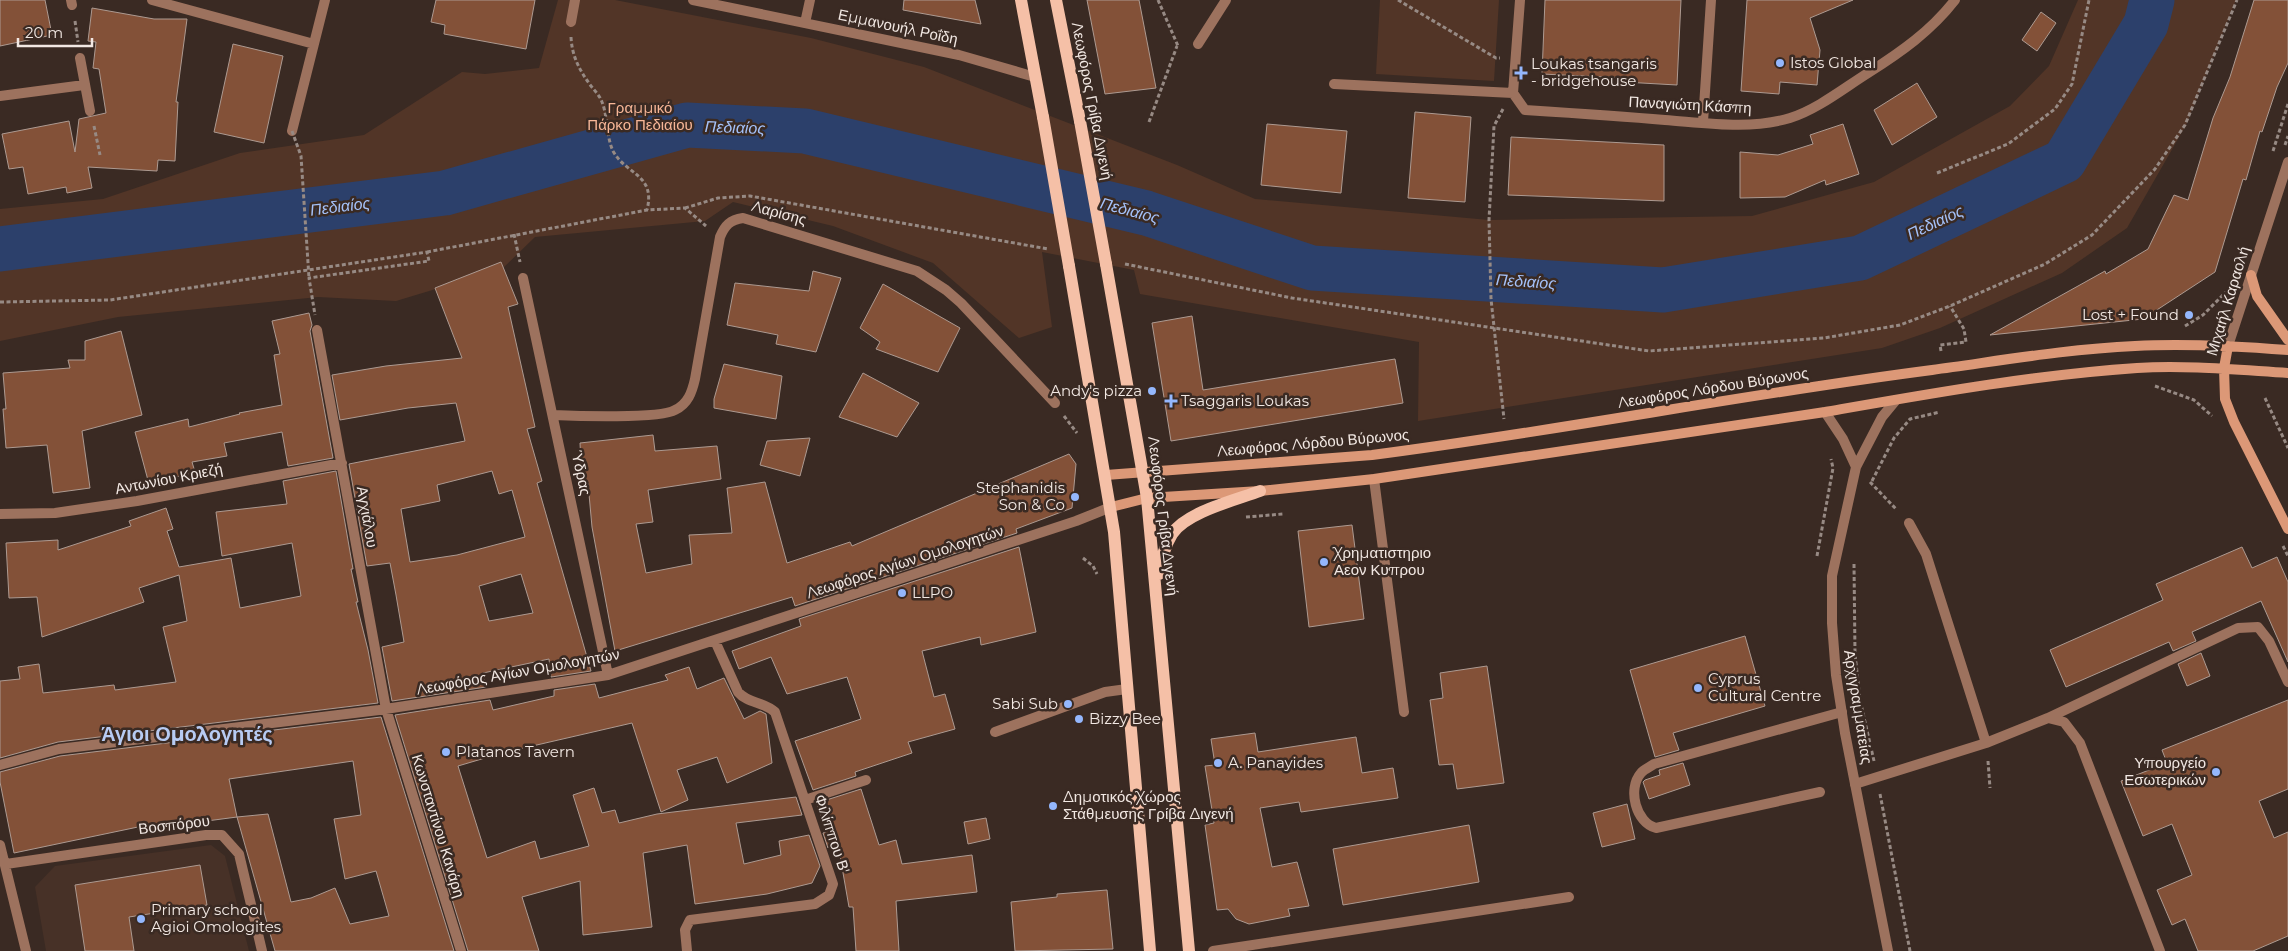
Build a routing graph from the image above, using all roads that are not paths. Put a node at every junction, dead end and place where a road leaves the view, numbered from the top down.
1 (152, 0) edge
2 (325, 0) edge
3 (575, 0) edge
4 (693, 0) edge
5 (810, 0) edge
6 (1021, 0) edge
7 (1056, 0) edge
8 (1226, 0) edge
9 (1520, 0) edge
10 (1711, 0) edge
11 (1955, 0) edge
12 (571, 22) road end
13 (806, 23) junction
14 (314, 44) junction
15 (1198, 44) road end
16 (80, 58) road end
17 (1036, 77) junction
18 (1334, 84) dead end
19 (84, 85) junction
20 (1513, 92) junction
21 (0, 96) edge
22 (90, 111) road end
23 (1703, 122) junction
24 (292, 131) road end
25 (2288, 162) edge
26 (2251, 275) junction
27 (523, 278) road end
28 (317, 330) road end
29 (2288, 340) edge
30 (2228, 346) junction
31 (2288, 350) edge
32 (2224, 368) junction
33 (2288, 373) edge
34 (1896, 400) junction
35 (1055, 404) road end
36 (1825, 412) junction
37 (553, 415) junction
38 (342, 463) junction
39 (1856, 467) junction
40 (1143, 471) junction
41 (1106, 475) junction
42 (1374, 479) junction
43 (1260, 491) junction
44 (1148, 498) junction
45 (1110, 507) junction
46 (0, 514) edge
47 (1909, 523) road end
48 (2288, 529) edge
49 (1157, 596) junction
50 (715, 641) junction
51 (608, 675) junction
52 (2288, 682) edge
53 (1127, 689) junction
54 (386, 709) junction
55 (1404, 712) dead end
56 (1842, 712) junction
57 (2048, 718) junction
58 (995, 732) dead end
59 (1986, 743) junction
60 (0, 765) edge
61 (866, 780) dead end
62 (1855, 784) junction
63 (1820, 792) dead end
64 (805, 800) junction
65 (0, 845) edge
66 (6, 864) junction
67 (1569, 897) dead end
68 (26, 951) edge
69 (262, 951) edge
70 (461, 951) edge
71 (687, 951) edge
72 (1150, 951) edge
73 (1189, 951) edge
74 (1213, 951) edge
75 (1888, 951) edge
76 (2160, 951) edge

1 - 14 street
2 - 14 street
3 - 12 street
4 - 13 street, Εμμανουήλ Ροΐδη
5 - 13 street
6 - 17 main road
7 - 40 main road, Λεωφόρος Γρίβα Διγενή, bridge
8 - 15 street
9 - 20 street
10 - 23 street
11 - 23 street, Παναγιώτη Κάσπη
13 - 17 street, Εμμανουήλ Ροΐδη
14 - 24 street
16 - 19 street
17 - 41 main road, bridge
18 - 20 street
19 - 21 street
19 - 22 street
20 - 23 street, Παναγιώτη Κάσπη
25 - 26 street, Μιχαήλ Καραολή
26 - 29 main road
26 - 30 street, Μιχαήλ Καραολή
27 - 37 street, Ύδρας
28 - 38 street, Αγχιάλου
30 - 31 main road, Λεωφόρος Λόρδου Βύρωνος
30 - 32 main road, Μιχαήλ Καραολή
30 - 40 main road, Λεωφόρος Λόρδου Βύρωνος
32 - 33 main road
32 - 34 main road
32 - 48 main road, Μιχαήλ Καραολή
34 - 36 main road
34 - 39 street, Αρχιγραμματείας
35 - 37 street, Λαρίσης
36 - 39 street
36 - 42 main road
37 - 51 street, Ύδρας
38 - 46 street, Αντωνίου Κριεζή
38 - 54 street, Αγχιάλου
39 - 56 street, Αρχιγραμματείας
40 - 41 main road, Λεωφόρος Λόρδου Βύρωνος
40 - 44 main road, Λεωφόρος Γρίβα Διγενή
41 - 45 main road
42 - 43 main road
42 - 55 street
43 - 44 main road
43 - 49 main road
44 - 45 main road
44 - 49 main road, Λεωφόρος Γρίβα Διγενή
45 - 50 street, Λεωφόρος Αγίων Ομολογητών
45 - 53 main road
47 - 59 street
49 - 73 main road, Λεωφόρος Γρίβα Διγενή
50 - 51 street, Λεωφόρος Αγίων Ομολογητών
50 - 64 street, Φιλίππου Β'
51 - 54 street, Λεωφόρος Αγίων Ομολογητών
52 - 57 street
53 - 58 street
53 - 72 main road
54 - 60 street, Λεωφόρος Αγίων Ομολογητών
54 - 70 street, Κωνσταντίνου Κανάρη
56 - 62 street, Αρχιγραμματείας
56 - 63 street
57 - 59 street
57 - 76 street
59 - 62 street
61 - 64 street
62 - 75 street, Αρχιγραμματείας
64 - 71 street, Φιλίππου Β'
65 - 66 street
66 - 68 street
66 - 69 street, Βοσπόρου
67 - 74 street

